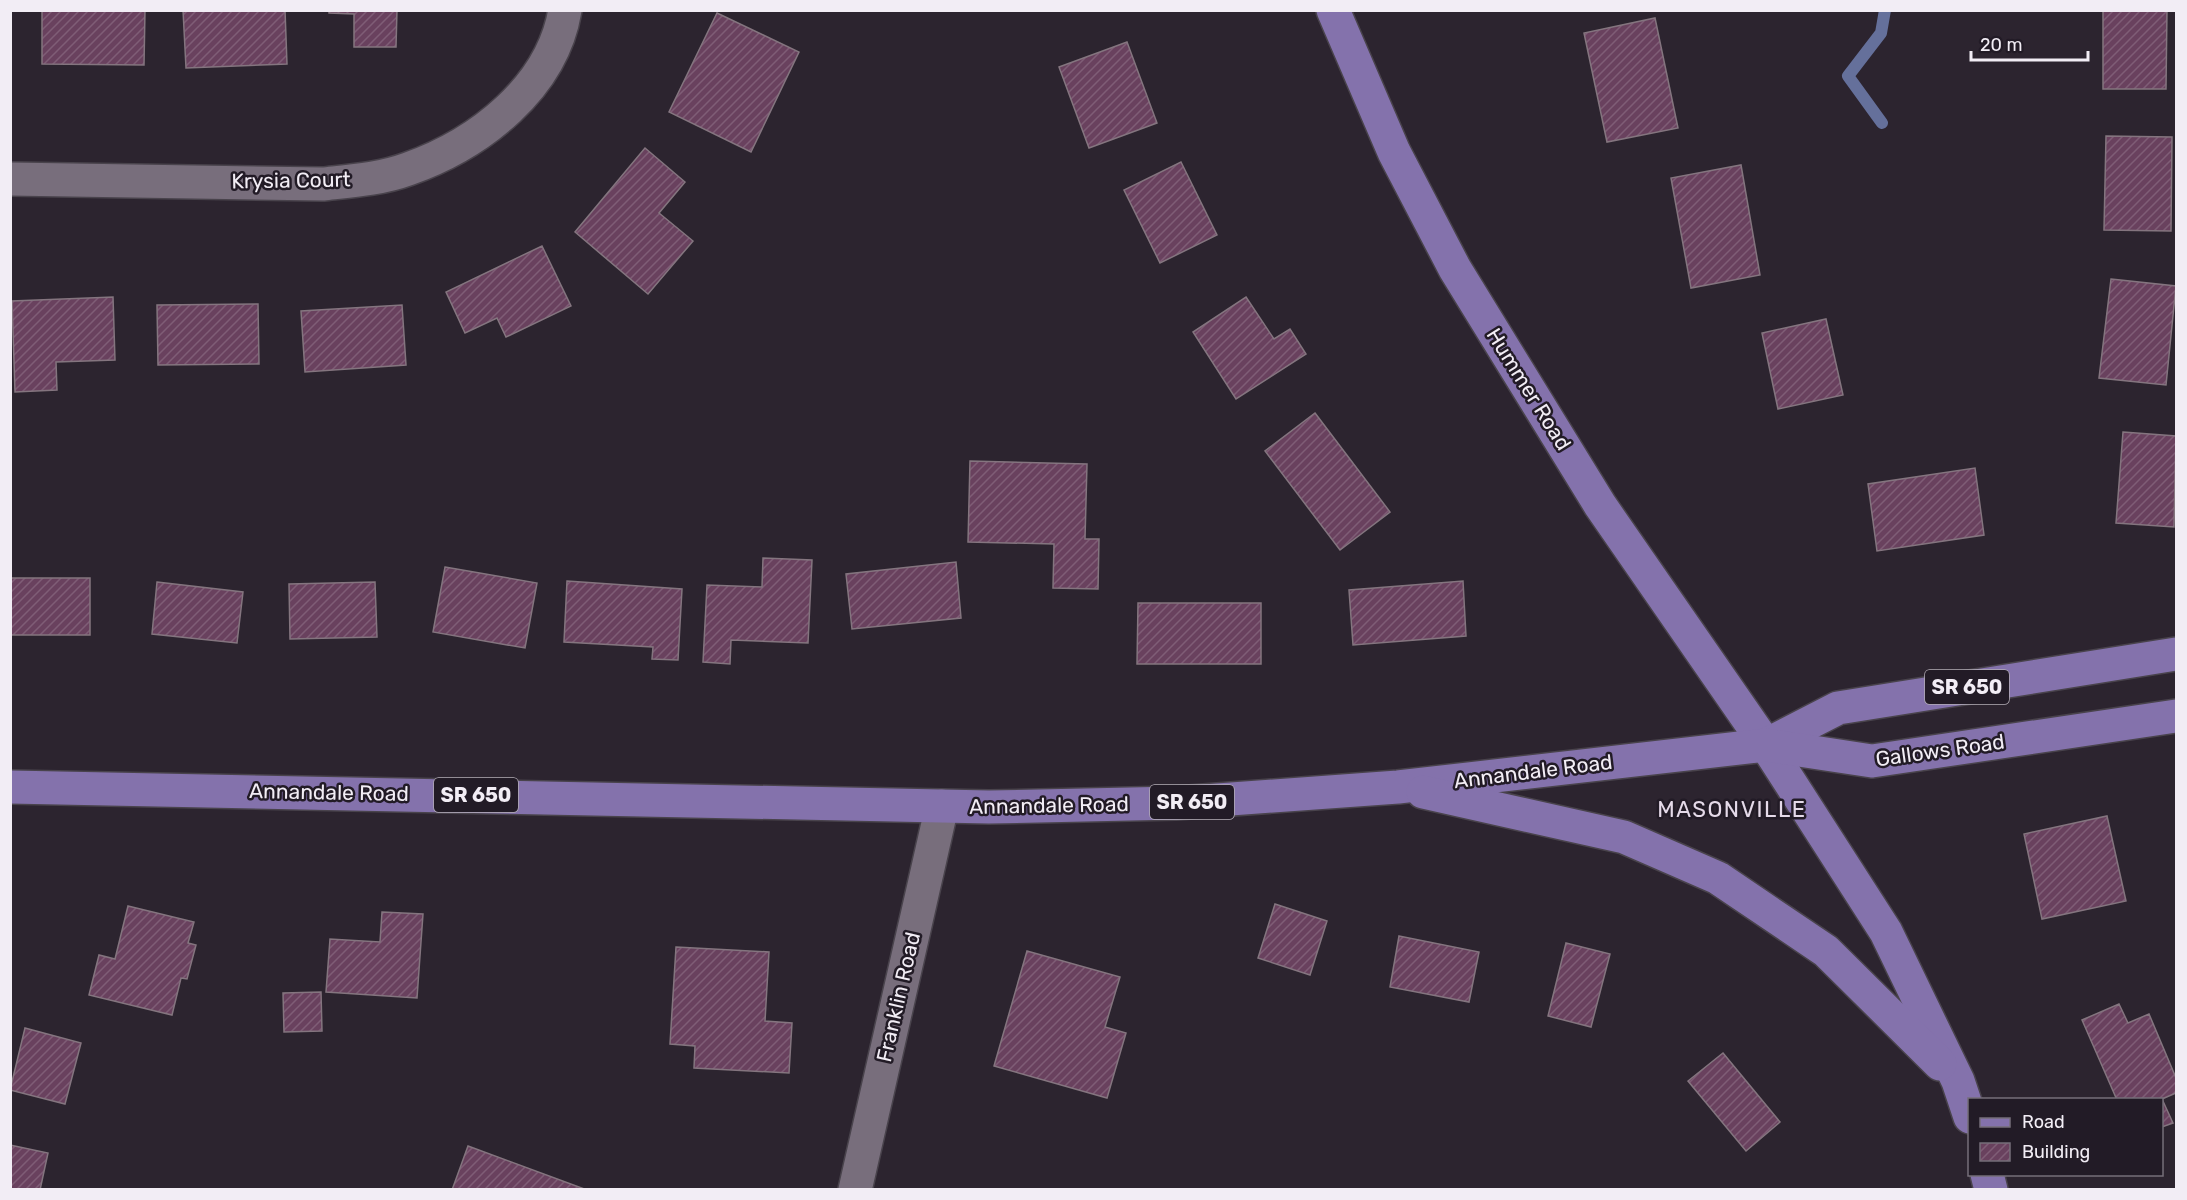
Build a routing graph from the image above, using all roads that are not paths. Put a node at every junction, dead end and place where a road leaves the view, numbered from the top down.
1 (565, 10) edge
2 (1333, 10) edge
3 (10, 179) edge
4 (2176, 654) edge
5 (2176, 716) edge
6 (1766, 745) junction
7 (10, 787) edge
8 (1398, 787) junction
9 (942, 806) junction
10 (1958, 1081) junction
11 (1968, 1111) edge
12 (855, 1190) edge

1 - 3 street, Krysia Court
2 - 6 main road, Hummer Road
4 - 6 main road, SR 650
5 - 6 main road, Gallows Road / SR 650
6 - 8 main road, Annandale Road / SR 650
6 - 10 main road
7 - 9 main road, Annandale Road / SR 650
8 - 9 main road, Annandale Road / SR 650
8 - 10 main road
9 - 12 street, Franklin Road
10 - 11 main road

